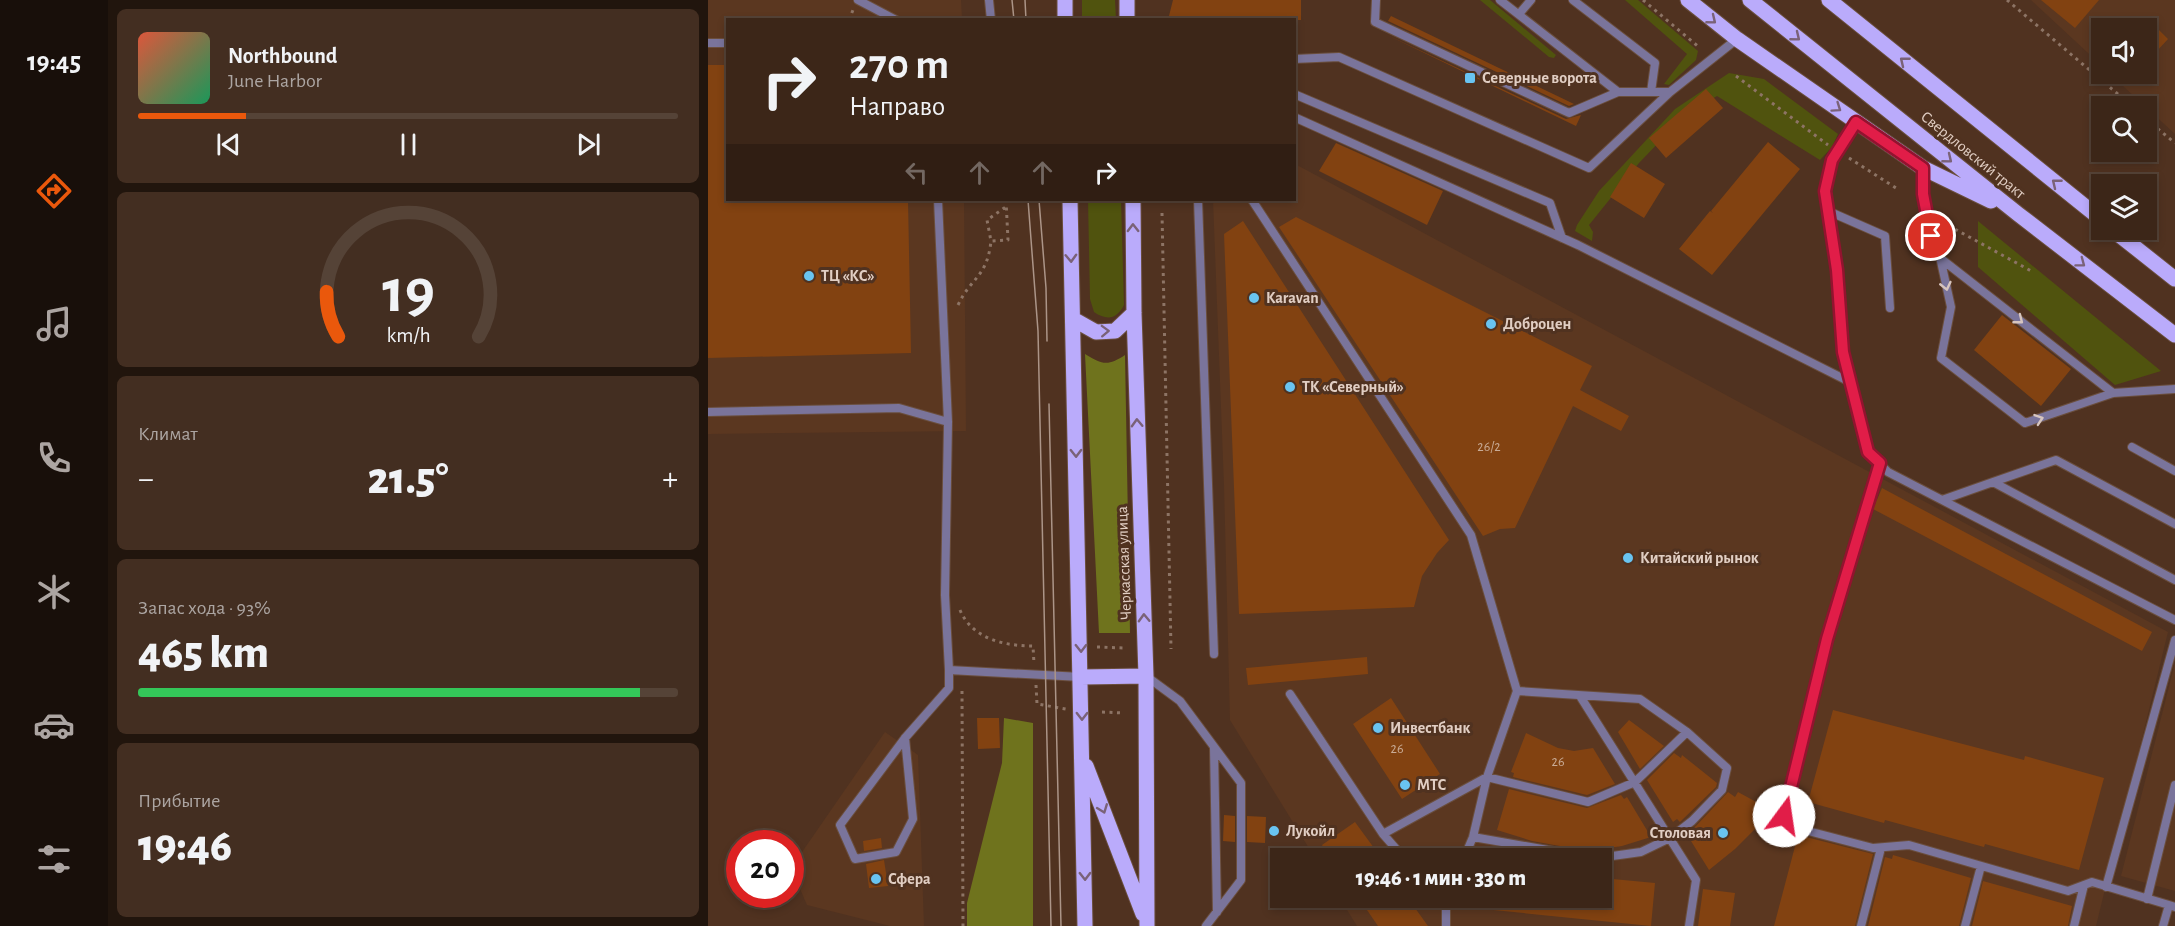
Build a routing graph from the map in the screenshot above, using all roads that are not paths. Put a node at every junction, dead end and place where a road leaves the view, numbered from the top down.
1 (858, 0) edge
2 (989, 0) edge
3 (1065, 0) edge
4 (1127, 0) edge
5 (1376, 0) edge
6 (1500, 0) edge
7 (1531, 0) edge
8 (1573, 0) edge
9 (1688, 0) edge
10 (1750, 0) edge
11 (1830, 0) edge
12 (1518, 14) junction
13 (892, 18) edge
14 (991, 18) edge
15 (1065, 18) edge
16 (1127, 18) edge
17 (1737, 39) junction
18 (708, 43) edge
19 (726, 43) edge
20 (1296, 59) edge
21 (1618, 92) junction
22 (1651, 92) junction
23 (1670, 92) junction
24 (1296, 95) edge
25 (1296, 118) edge
26 (1856, 122) junction
27 (1923, 168) junction
28 (938, 201) edge
29 (1070, 201) edge
30 (1132, 201) edge
31 (1198, 201) edge
32 (1253, 201) edge
33 (1828, 211) junction
34 (2091, 211) edge
35 (2018, 214) junction
36 (1562, 238) junction
37 (2126, 240) edge
38 (1940, 257) junction
39 (2175, 279) edge
40 (1890, 308) dead end
41 (1134, 312) junction
42 (1073, 319) junction
43 (2175, 335) edge
44 (1850, 382) junction
45 (2175, 389) edge
46 (2113, 393) junction
47 (708, 412) edge
48 (948, 422) junction
49 (2132, 447) dead end
50 (1880, 463) junction
51 (2175, 471) edge
52 (1993, 482) junction
53 (1942, 500) junction
54 (2175, 524) edge
55 (2175, 580) edge
56 (2175, 620) edge
57 (2175, 640) edge
58 (1214, 654) dead end
59 (949, 670) junction
60 (1146, 676) junction
61 (1082, 677) junction
62 (1516, 691) junction
63 (1290, 694) dead end
64 (1580, 696) junction
65 (1687, 732) junction
66 (905, 738) junction
67 (1214, 747) junction
68 (1082, 754) junction
69 (1487, 777) junction
70 (1635, 782) junction
71 (2175, 785) edge
72 (1383, 834) junction
73 (1473, 837) junction
74 (1671, 838) junction
75 (1395, 848) edge
76 (1468, 848) edge
77 (1537, 848) edge
78 (1881, 848) junction
79 (1612, 856) edge
80 (1981, 866) junction
81 (2084, 885) junction
82 (2106, 887) junction
83 (2146, 899) junction
84 (2172, 906) edge
85 (1445, 908) edge
86 (1217, 912) junction
87 (1147, 925) edge
88 (1085, 926) edge
89 (1206, 926) edge
90 (1446, 926) edge
91 (1689, 926) edge
92 (1861, 926) edge
93 (1965, 926) edge
94 (2074, 926) edge
95 (2163, 926) edge

1 - 13 lane
2 - 14 lane
3 - 15 main road
4 - 16 main road
5 - 21 lane
6 - 12 lane
7 - 12 lane
8 - 22 lane
9 -> 17 main road
10 -> 35 main road, Свердловский тракт
34 -> 11 main road, Свердловский тракт
12 - 21 lane
17 - 23 lane
17 -> 26 main road
18 - 19 lane
20 - 23 lane
21 - 22 lane
22 - 23 lane
24 - 36 lane
25 - 36 lane
26 - 27 main road
26 - 33 lane
27 - 35 main road
27 - 38 lane
28 - 48 lane
29 -> 42 main road
41 -> 30 main road, Черкасская улица
31 - 58 lane
32 - 62 lane
33 - 40 lane
33 - 44 lane
35 -> 43 main road, Свердловский тракт
36 - 44 lane
37 - 39 main road
38 -> 46 lane
38 -> 46 lane
42 -> 41 main road
60 -> 41 main road, Черкасская улица
42 -> 61 main road
44 - 50 lane
45 - 46 lane
47 - 48 lane
48 - 59 lane
49 - 51 lane
50 - 53 lane
50 - 78 lane
52 - 53 lane
52 - 54 lane
52 - 55 lane
53 - 56 lane
57 - 82 lane
59 - 61 lane
59 - 66 lane
60 - 61 main road
60 - 67 lane
60 - 87 main road, Черкасская улица
61 -> 68 main road
62 - 64 lane
62 - 69 lane
63 - 72 lane
64 - 65 lane
64 - 70 lane
65 - 70 lane
65 - 74 lane
66 - 66 lane
67 - 86 lane
67 - 86 lane
68 -> 87 main road
68 -> 88 main road
69 - 70 lane
69 - 72 lane
69 - 73 lane
70 - 74 lane
71 - 83 lane
72 - 75 lane
73 - 76 lane
73 - 77 lane
74 - 79 lane
74 - 91 lane
78 - 80 lane
78 - 92 lane
80 - 81 lane
80 - 93 lane
81 - 82 lane
81 - 94 lane
82 - 83 lane
83 - 84 lane
84 - 95 lane
85 - 90 lane
86 - 89 lane

